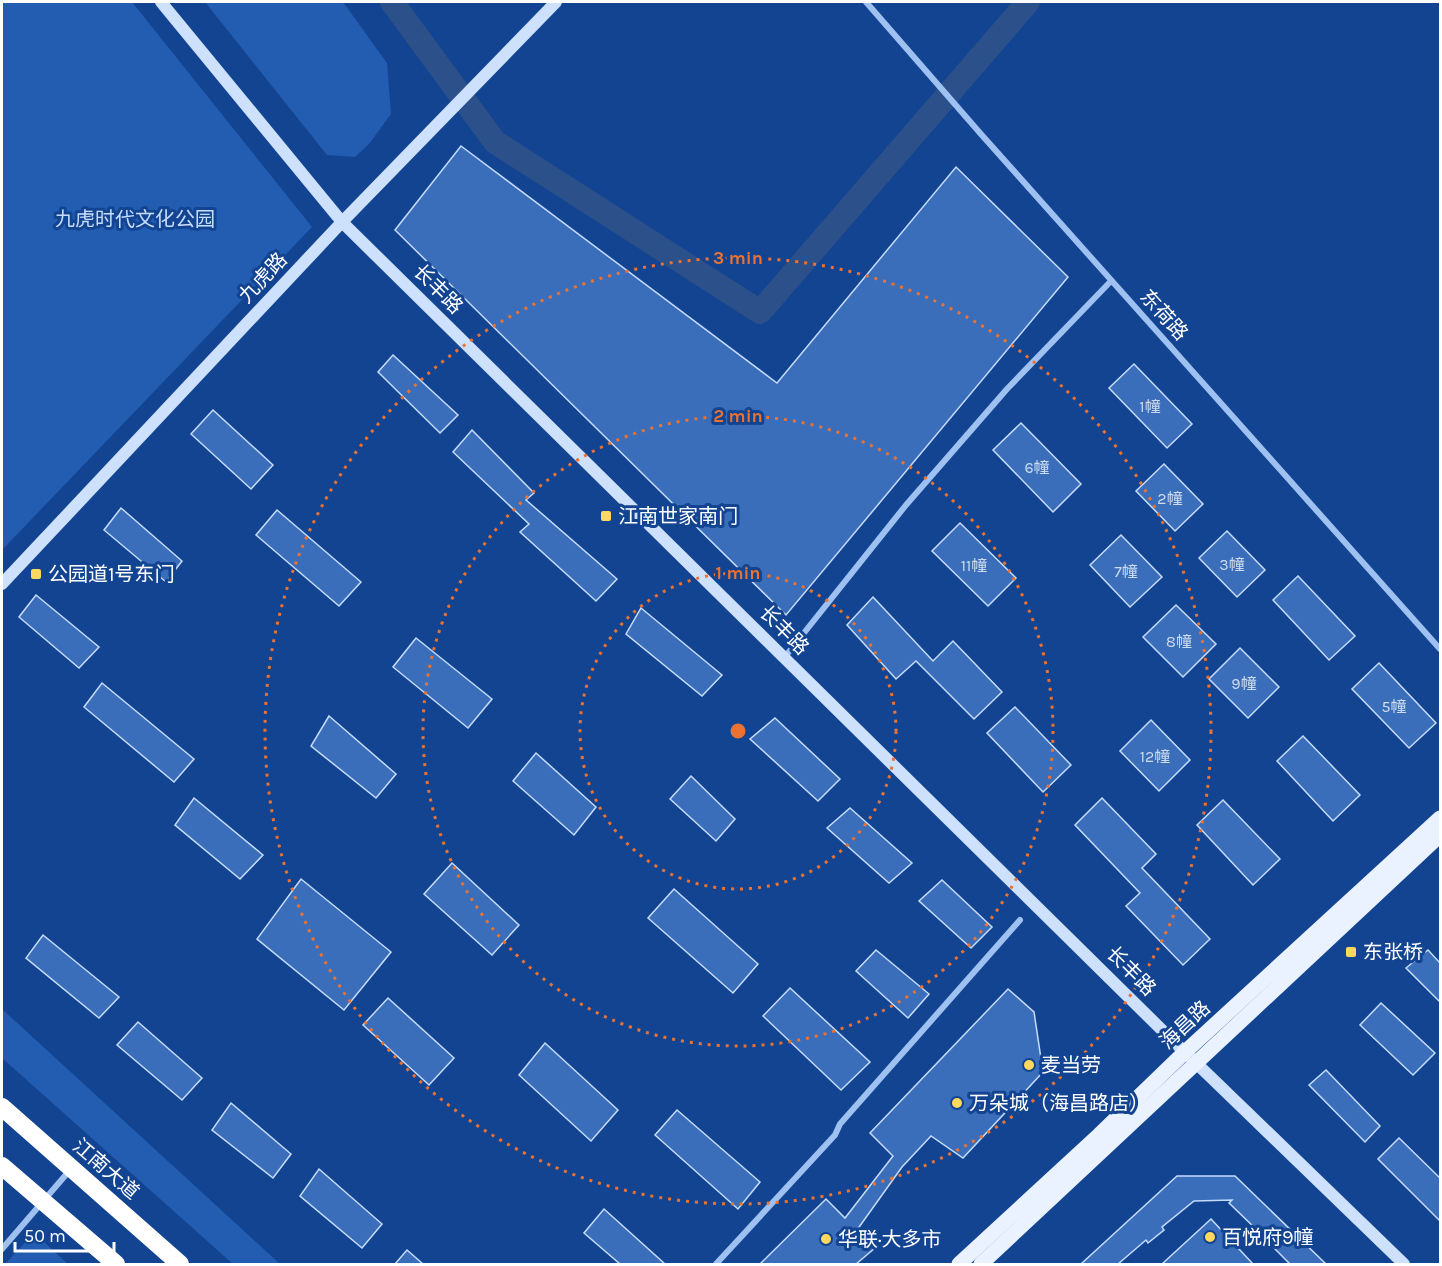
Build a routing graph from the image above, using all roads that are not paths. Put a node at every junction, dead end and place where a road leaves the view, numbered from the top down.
1 (161, 2) edge
2 (556, 2) edge
3 (866, 2) edge
4 (342, 222) junction
5 (1111, 280) junction
6 (2, 584) edge
7 (1440, 649) edge
8 (784, 658) junction
9 (1440, 818) edge
10 (1440, 835) edge
11 (1020, 920) dead end
12 (1191, 1057) junction
13 (2, 1107) edge
14 (2, 1166) edge
15 (71, 1168) junction
16 (42, 1201) junction
17 (2, 1249) edge
18 (116, 1264) edge
19 (180, 1264) edge
20 (716, 1264) edge
21 (959, 1264) edge
22 (981, 1264) edge
23 (1404, 1264) edge

1 - 4 street, 长丰路
2 - 4 street, 九虎路
3 - 5 street, 东荷路
4 - 6 street, 九虎路
4 - 8 street, 长丰路
5 - 7 street, 东荷路
5 - 8 street
8 - 12 street, 长丰路
9 - 12 main road, 海昌路
10 - 12 main road, 海昌路
11 - 20 street
12 - 21 main road, 海昌路
12 - 22 main road, 海昌路
12 - 23 street, 长丰路
13 - 15 highway, 江南大道
14 - 16 highway
15 - 16 street
15 - 19 highway, 江南大道
16 - 17 street
16 - 18 highway

